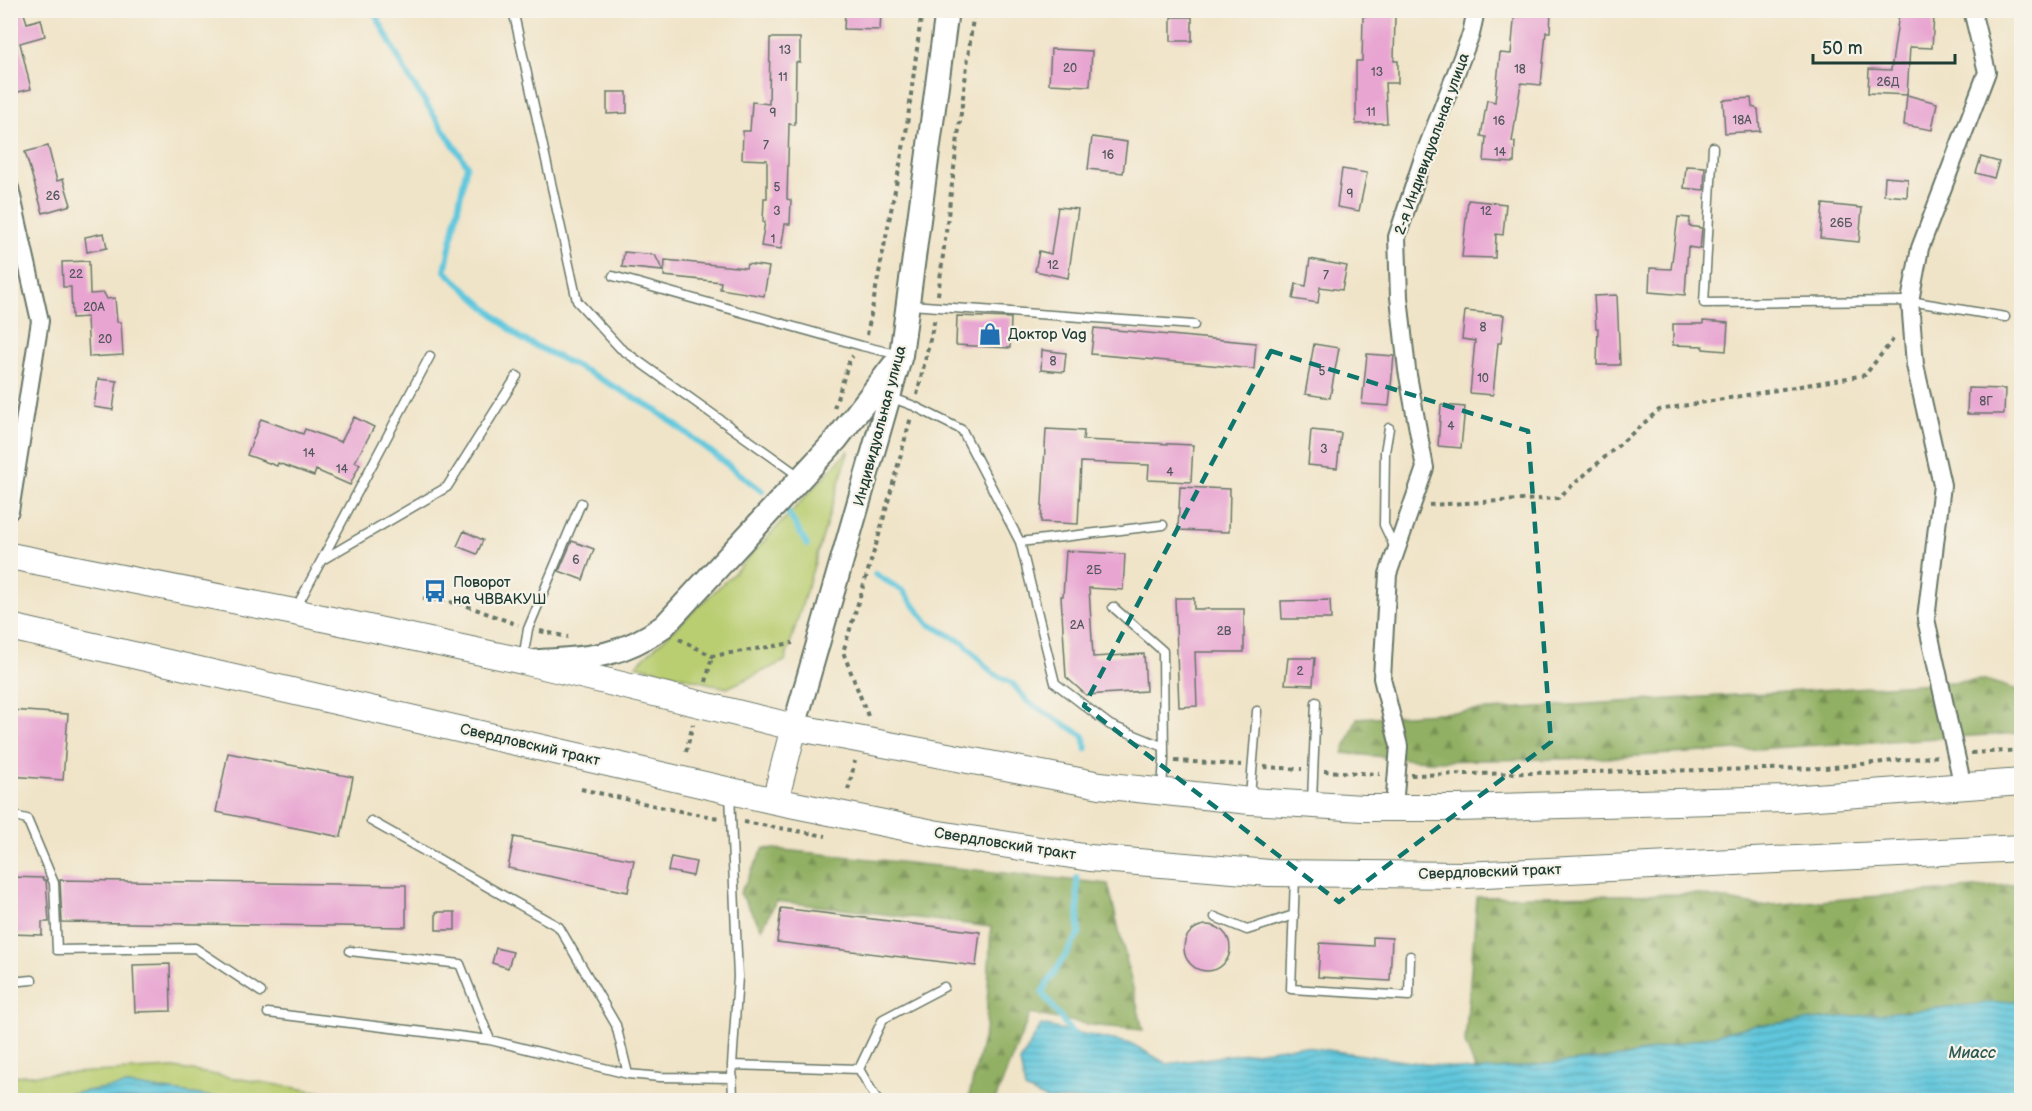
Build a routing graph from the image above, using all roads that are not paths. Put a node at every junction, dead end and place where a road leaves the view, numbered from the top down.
1 (513, 10) edge
2 (947, 10) edge
3 (1476, 10) edge
4 (1972, 10) edge
5 (1713, 147) dead end
6 (10, 188) edge
7 (613, 276) dead end
8 (908, 305) junction
9 (1910, 309) junction
10 (2005, 317) dead end
11 (1194, 325) dead end
12 (901, 355) junction
13 (430, 356) dead end
14 (517, 376) dead end
15 (889, 397) junction
16 (1389, 428) dead end
17 (802, 478) junction
18 (581, 502) dead end
19 (10, 511) edge
20 (1163, 525) dead end
21 (1020, 542) junction
22 (1396, 551) junction
23 (10, 556) edge
24 (321, 560) junction
25 (1113, 607) dead end
26 (294, 612) junction
27 (10, 627) edge
28 (523, 661) junction
29 (1316, 702) dead end
30 (1257, 711) dead end
31 (794, 727) junction
32 (1164, 747) junction
33 (2022, 782) edge
34 (1963, 787) junction
35 (730, 790) junction
36 (1162, 791) junction
37 (775, 801) junction
38 (1250, 801) junction
39 (1312, 805) junction
40 (1394, 807) junction
41 (10, 815) edge
42 (371, 821) dead end
43 (2022, 848) edge
44 (1296, 874) junction
45 (1294, 915) junction
46 (1215, 917) dead end
47 (350, 951) dead end
48 (1410, 956) dead end
49 (32, 980) dead end
50 (10, 982) edge
51 (944, 987) dead end
52 (261, 992) dead end
53 (268, 1012) dead end
54 (490, 1040) junction
55 (732, 1065) junction
56 (859, 1069) junction
57 (628, 1074) junction
58 (732, 1078) junction
59 (733, 1101) edge
60 (877, 1101) edge

1 - 17 lane
2 - 8 main road, Индивидуальная улица
3 - 22 street, 2-я Индивидуальная улица
4 - 9 street
5 - 9 lane
6 - 19 street
7 - 12 lane
8 - 11 lane
8 - 12 main road, Индивидуальная улица
9 - 10 lane
9 - 34 street
12 - 15 main road, Индивидуальная улица
12 - 17 main road
13 - 24 lane
14 - 24 lane
15 - 21 lane
15 - 31 main road, Индивидуальная улица
16 - 22 lane
17 - 28 main road
18 - 28 lane
20 - 21 lane
21 - 32 lane
22 - 40 street, 2-я Индивидуальная улица
23 - 26 main road
24 - 26 lane
25 - 32 lane
26 - 28 main road
27 - 35 main road, Свердловский тракт
28 - 31 main road
29 - 39 lane
30 - 38 lane
31 - 36 main road
31 - 37 main road
32 - 36 lane
33 - 34 main road
34 - 40 main road
35 - 37 main road, Свердловский тракт
35 - 55 lane
36 - 38 main road
37 - 44 main road, Свердловский тракт
38 - 39 main road
39 - 40 main road
41 - 52 lane
42 - 57 lane
43 - 44 main road, Свердловский тракт
44 - 45 lane
45 - 46 lane
45 - 48 lane
47 - 54 lane
49 - 50 lane
51 - 56 lane
53 - 54 lane
54 - 57 lane
55 - 56 lane
55 - 58 lane
56 - 60 lane
57 - 58 lane
58 - 59 lane

